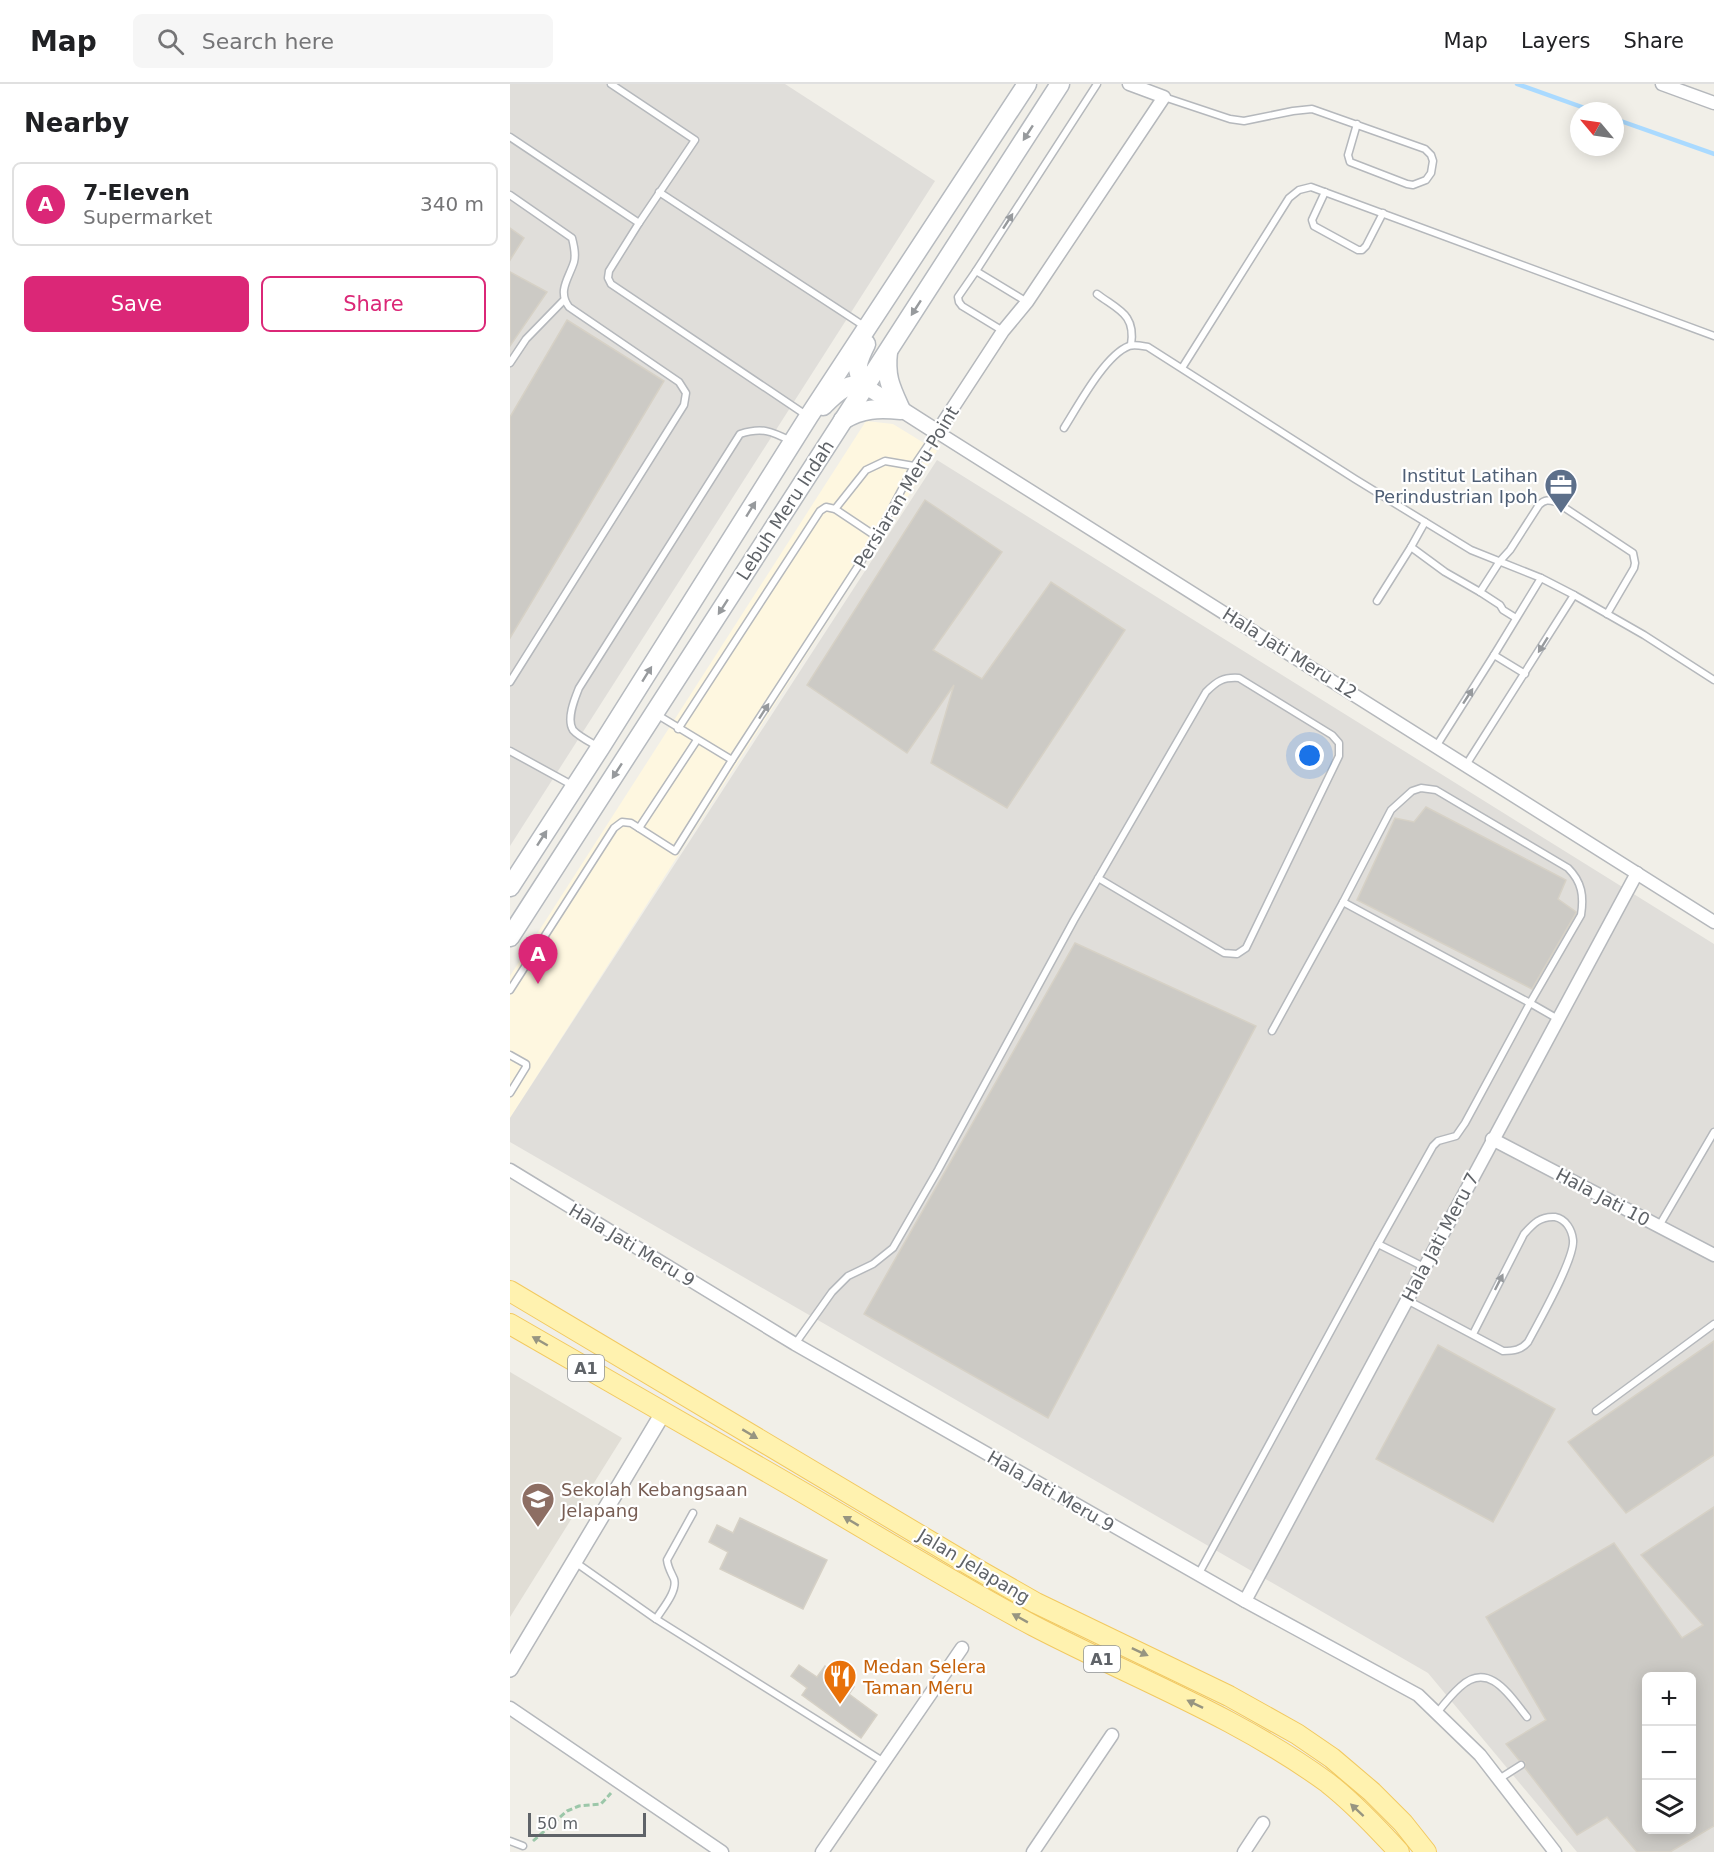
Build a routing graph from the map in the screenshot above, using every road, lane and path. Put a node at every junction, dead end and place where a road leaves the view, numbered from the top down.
1 (611, 84) edge
2 (1027, 84) edge
3 (1060, 84) edge
4 (1097, 84) edge
5 (1129, 84) edge
6 (1662, 84) edge
7 (1164, 97) junction
8 (1714, 103) edge
9 (1357, 124) junction
10 (510, 137) edge
11 (659, 192) junction
12 (1325, 192) junction
13 (510, 195) edge
14 (1383, 213) junction
15 (639, 223) junction
16 (976, 271) junction
17 (900, 277) junction
18 (1097, 294) dead end
19 (564, 300) junction
20 (1027, 302) junction
21 (867, 328) junction
22 (1003, 331) junction
23 (1714, 336) edge
24 (1131, 345) junction
25 (888, 350) junction
26 (510, 363) edge
27 (1182, 368) junction
28 (865, 386) junction
29 (901, 410) junction
30 (807, 420) junction
31 (843, 420) junction
32 (1064, 428) dead end
33 (937, 432) junction
34 (793, 442) junction
35 (914, 466) junction
36 (835, 509) junction
37 (1425, 522) junction
38 (877, 537) junction
39 (1411, 547) junction
40 (1500, 561) junction
41 (1541, 578) junction
42 (1480, 592) junction
43 (1574, 595) junction
44 (1377, 601) dead end
45 (1607, 614) junction
46 (1516, 618) junction
47 (1494, 655) junction
48 (1525, 674) junction
49 (1714, 680) edge
50 (510, 682) edge
51 (654, 713) junction
52 (678, 729) junction
53 (697, 740) junction
54 (1437, 745) junction
55 (600, 748) junction
56 (510, 751) edge
57 (732, 760) junction
58 (1466, 765) junction
59 (575, 787) junction
60 (639, 828) junction
61 (1637, 873) junction
62 (1098, 879) junction
63 (510, 887) edge
64 (1343, 902) junction
65 (1714, 921) edge
66 (510, 937) edge
67 (510, 990) edge
68 (1530, 1003) junction
69 (1557, 1018) junction
70 (1272, 1031) dead end
71 (510, 1055) edge
72 (510, 1093) edge
73 (1714, 1132) edge
74 (1492, 1139) junction
75 (510, 1170) edge
76 (1659, 1227) junction
77 (1378, 1244) junction
78 (1714, 1255) edge
79 (1424, 1267) junction
80 (510, 1291) edge
81 (1407, 1299) junction
82 (510, 1324) edge
83 (1714, 1324) edge
84 (1473, 1334) junction
85 (795, 1344) junction
86 (625, 1359) junction
87 (1596, 1411) dead end
88 (663, 1413) junction
89 (722, 1417) junction
90 (693, 1513) dead end
91 (575, 1561) junction
92 (1198, 1575) junction
93 (1245, 1601) junction
94 (656, 1619) junction
95 (962, 1648) dead end
96 (510, 1669) edge
97 (510, 1708) edge
98 (1437, 1713) junction
99 (1527, 1717) dead end
100 (1112, 1735) dead end
101 (884, 1762) junction
102 (1521, 1765) dead end
103 (1499, 1779) junction
104 (619, 1782) junction
105 (1263, 1824) dead end
106 (510, 1841) edge
107 (523, 1846) joint
108 (722, 1852) edge
109 (822, 1852) edge
110 (1033, 1852) edge
111 (1244, 1852) edge
112 (1399, 1852) edge
113 (1426, 1852) edge
114 (1555, 1852) edge

1 - 11 lane
2 - 17 main road, Lebuh Meru Indah
3 -> 25 main road, Lebuh Meru Indah
16 -> 4 lane
5 - 7 street
6 - 8 street
7 - 9 lane
7 - 20 street, Persiaran Meru Point
9 - 9 lane
10 - 15 lane
11 - 15 lane
11 - 21 lane
12 - 14 lane
12 - 14 lane
12 - 27 lane
13 - 19 lane
14 - 23 lane
15 - 30 lane
16 - 20 lane
16 - 22 lane
17 - 21 main road, Lebuh Meru Indah
17 - 28 main road
18 - 24 lane
19 - 26 lane
19 - 50 lane
20 - 22 street, Persiaran Meru Point
21 - 30 main road, Lebuh Meru Indah
22 - 33 street, Persiaran Meru Point
24 - 27 lane
24 - 32 lane
25 - 28 main road, Lebuh Meru Indah
25 - 29 main road
27 - 37 lane
28 - 29 street, Hala Jati Meru 12
28 - 30 main road
28 - 31 main road, Lebuh Meru Indah
29 - 31 main road
29 - 33 street, Hala Jati Meru 12
30 - 34 main road, Lebuh Meru Indah
31 -> 51 main road, Lebuh Meru Indah
33 - 35 lane, Persiaran Meru Point
33 - 54 street, Hala Jati Meru 12
55 -> 34 main road, Lebuh Meru Indah
34 - 55 lane
35 - 36 lane
35 - 38 lane, Persiaran Meru Point
36 - 38 lane
36 - 52 lane
37 - 39 lane
37 - 40 lane
57 -> 38 lane, Persiaran Meru Point
39 - 42 lane
39 - 44 lane
40 - 41 lane
40 - 42 lane
40 - 45 lane
41 - 43 lane
41 - 46 lane
42 - 46 lane
43 - 45 lane
43 -> 48 lane
45 - 49 lane
46 - 47 lane
47 - 48 lane
54 -> 47 lane
48 - 58 lane
51 - 52 lane
51 -> 66 main road, Lebuh Meru Indah
52 - 53 lane
53 - 57 lane
53 - 60 lane
54 - 58 street, Hala Jati Meru 12
55 - 59 main road, Lebuh Meru Indah
56 - 59 lane
57 - 60 lane, Persiaran Meru Point
58 - 61 street, Hala Jati Meru 12
63 -> 59 main road, Lebuh Meru Indah
60 - 67 lane
61 - 65 street, Hala Jati Meru 12
61 - 69 street, Hala Jati Meru 7
62 - 62 lane
62 - 85 lane
64 - 68 lane
64 - 68 lane
64 - 70 lane
68 - 69 lane
68 - 77 lane
69 - 74 street, Hala Jati Meru 7
71 - 72 lane
73 - 76 lane
74 - 76 street, Hala Jati 10
74 - 79 street, Hala Jati Meru 7
75 - 85 street, Hala Jati Meru 9
76 - 78 street, Hala Jati 10
77 - 79 lane
77 - 92 lane
79 - 81 street, Hala Jati Meru 7
80 - 86 main road, Jalan Jelapang / A1
81 - 84 lane
81 - 93 street, Hala Jati Meru 7
88 -> 82 main road, Jalan Jelapang / A1
83 - 87 lane
84 -> 84 lane
85 - 92 street, Hala Jati Meru 9
86 - 88 main road
86 - 89 main road, Jalan Jelapang / A1
88 - 89 main road
88 - 91 street
112 -> 88 main road, Jalan Jelapang / A1
89 -> 113 main road, Jalan Jelapang / A1
90 - 94 lane
91 - 94 lane
91 - 96 street
92 - 93 street, Hala Jati Meru 9
93 - 98 street, Hala Jati Meru 9
94 - 101 lane
95 - 101 street
97 - 104 street
98 - 99 lane
98 - 103 street, Hala Jati Meru 9
100 - 110 street
101 - 109 street
102 - 103 lane
103 - 114 street, Hala Jati Meru 9
104 - 107 path
104 - 108 street
105 - 111 street
106 - 107 lane

